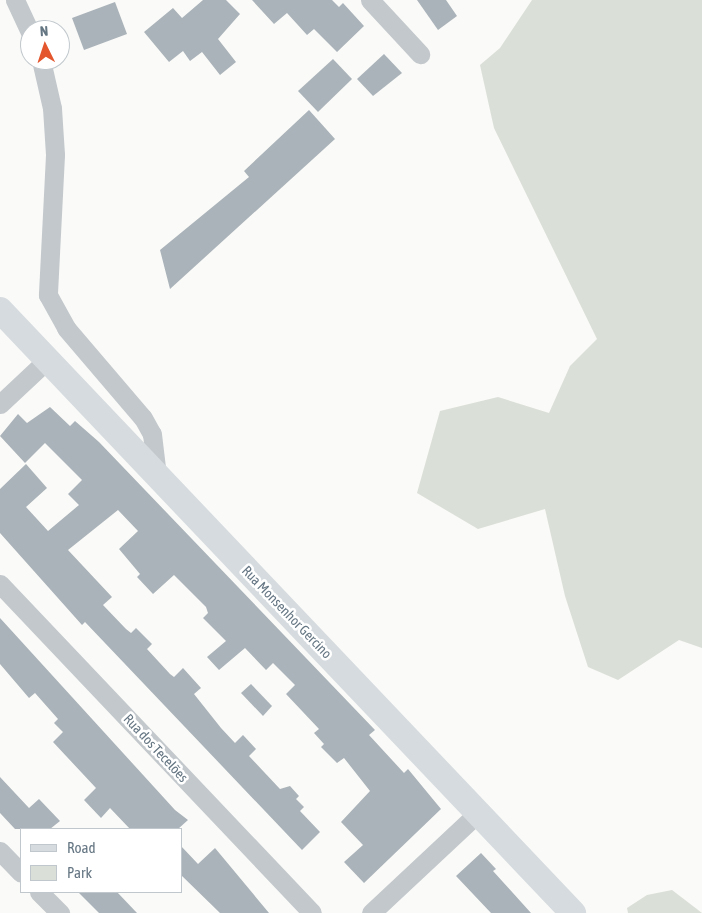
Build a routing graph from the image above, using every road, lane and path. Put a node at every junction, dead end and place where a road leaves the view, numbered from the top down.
1 (16, 0) edge
2 (370, 0) edge
3 (25, 20) edge
4 (420, 54) dead end
5 (43, 70) edge
6 (0, 310) edge
7 (47, 360) junction
8 (0, 404) edge
9 (157, 476) junction
10 (0, 584) edge
11 (478, 813) junction
12 (0, 851) edge
13 (20, 872) edge
14 (41, 893) edge
15 (60, 913) edge
16 (312, 913) edge
17 (371, 913) edge
18 (573, 913) edge

1 - 3 street
2 - 4 street
5 - 9 street
6 - 7 main road, Rua Monsenhor Gercino
7 - 8 street
7 - 9 main road, Rua Monsenhor Gercino
9 - 11 main road, Rua Monsenhor Gercino
10 - 16 street, Rua dos Tecelões
11 - 17 street
11 - 18 main road, Rua Monsenhor Gercino
12 - 13 street
14 - 15 street

